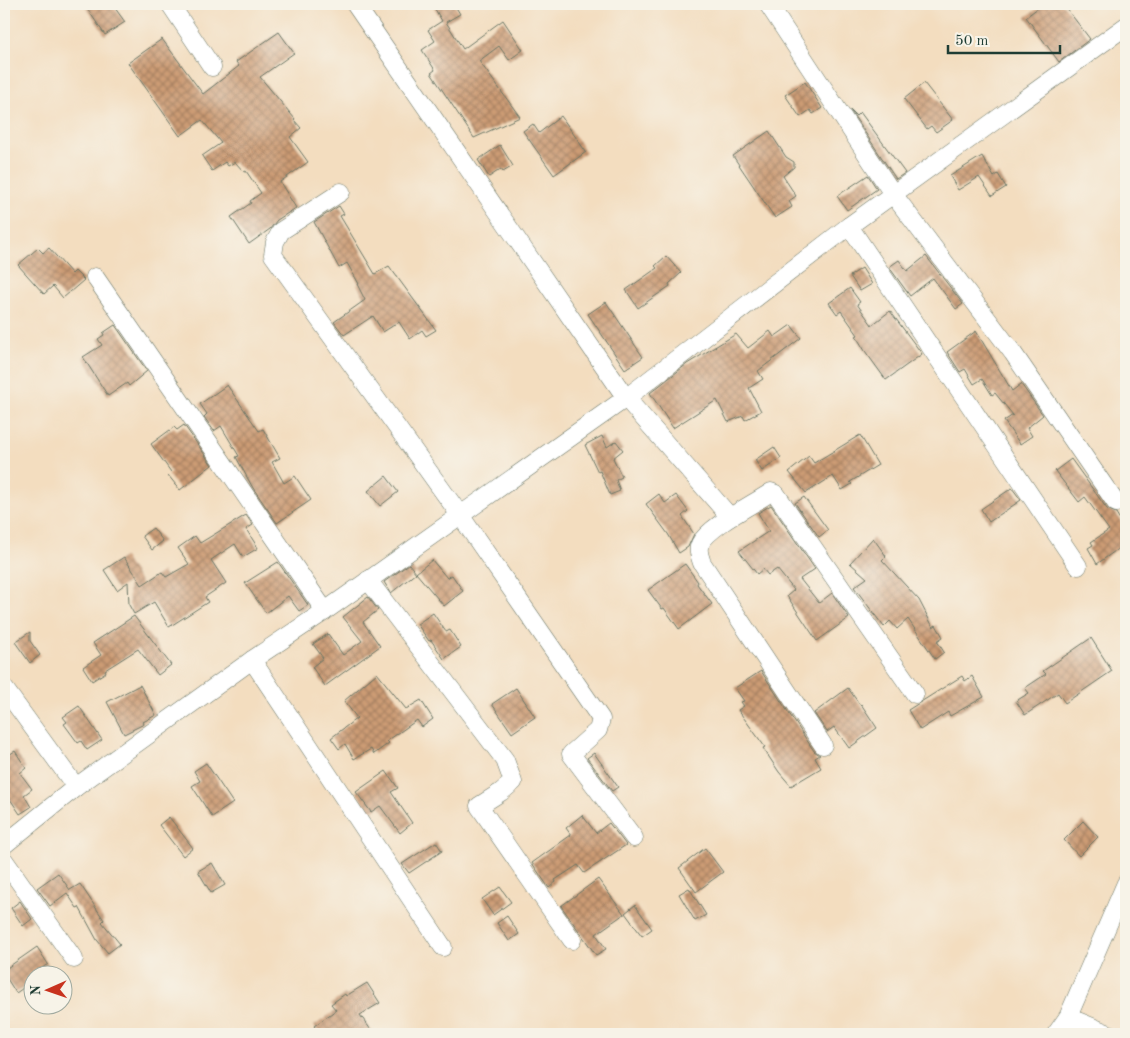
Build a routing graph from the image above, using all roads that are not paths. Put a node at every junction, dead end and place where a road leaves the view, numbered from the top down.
1 (170, 4) edge
2 (355, 4) edge
3 (768, 4) edge
4 (1126, 26) edge
5 (212, 67) dead end
6 (340, 192) dead end
7 (893, 194) junction
8 (850, 226) junction
9 (95, 277) dead end
10 (626, 398) junction
11 (1116, 503) dead end
12 (460, 515) junction
13 (730, 517) junction
14 (1078, 566) dead end
15 (368, 580) junction
16 (325, 612) junction
17 (252, 660) junction
18 (4, 688) edge
19 (915, 694) dead end
20 (824, 746) dead end
21 (76, 787) junction
22 (634, 838) dead end
23 (4, 845) edge
24 (4, 860) edge
25 (1126, 883) edge
26 (572, 940) dead end
27 (443, 947) dead end
28 (74, 959) dead end
29 (1068, 1017) junction
30 (1056, 1034) edge
31 (1109, 1034) edge

1 - 5 street
2 - 10 street
3 - 7 street
4 - 7 street
6 - 12 street
7 - 8 street
7 - 11 street
8 - 10 street
8 - 14 street
9 - 16 street
10 - 12 street
10 - 13 street
12 - 15 street
12 - 22 street
13 - 19 street
13 - 20 street
15 - 16 street
15 - 26 street
16 - 17 street
17 - 21 street
17 - 27 street
18 - 21 street
21 - 23 street
24 - 28 street
25 - 29 street
29 - 30 street
29 - 31 street

